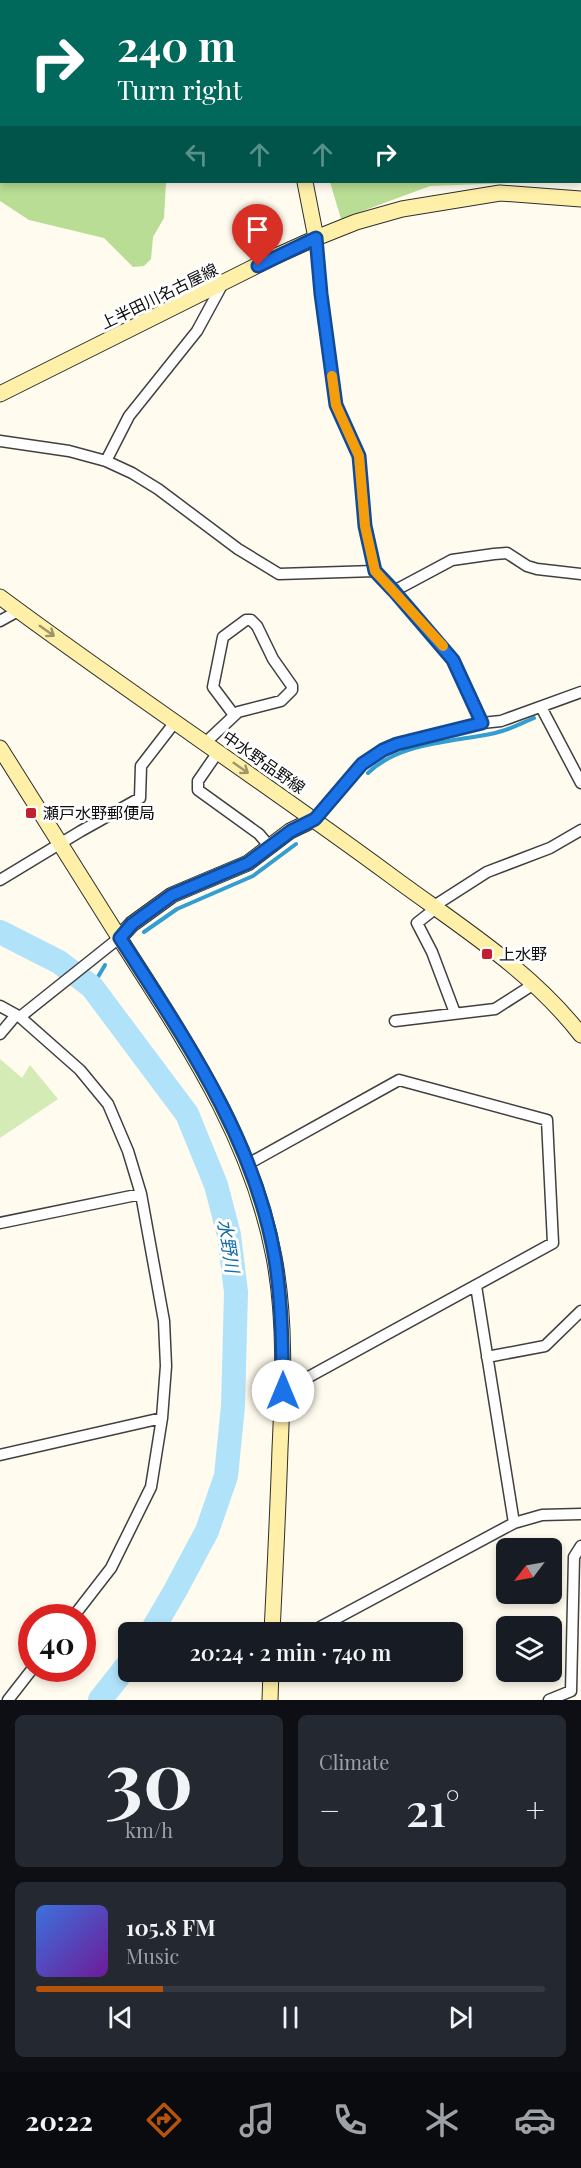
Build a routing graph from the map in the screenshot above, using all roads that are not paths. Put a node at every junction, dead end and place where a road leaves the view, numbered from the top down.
1 (305, 183) edge
2 (581, 199) edge
3 (316, 238) junction
4 (222, 285) junction
5 (0, 394) edge
6 (0, 441) edge
7 (106, 461) junction
8 (375, 571) junction
9 (581, 574) edge
10 (394, 591) junction
11 (0, 597) edge
12 (18, 610) junction
13 (0, 621) edge
14 (581, 692) edge
15 (541, 707) junction
16 (234, 715) junction
17 (175, 722) junction
18 (482, 723) junction
19 (205, 742) junction
20 (0, 747) edge
21 (218, 752) junction
22 (581, 783) edge
23 (315, 819) junction
24 (581, 830) edge
25 (60, 843) junction
26 (270, 847) junction
27 (0, 880) edge
28 (434, 906) junction
29 (120, 938) junction
30 (534, 984) junction
31 (0, 1006) edge
32 (455, 1013) junction
33 (18, 1016) junction
34 (395, 1021) dead end
35 (0, 1034) edge
36 (581, 1035) edge
37 (248, 1164) junction
38 (141, 1194) junction
39 (0, 1223) edge
40 (476, 1286) junction
41 (581, 1311) edge
42 (487, 1357) junction
43 (283, 1391) junction
44 (162, 1418) junction
45 (0, 1455) edge
46 (581, 1514) edge
47 (514, 1523) junction
48 (581, 1546) edge
49 (83, 1604) edge
50 (272, 1622) edge
51 (330, 1622) edge
52 (22, 1682) edge
53 (271, 1682) edge
54 (0, 1696) edge
55 (11, 1696) edge
56 (270, 1700) edge
57 (549, 1700) edge

1 - 3 main road
2 - 3 main road, 上半田川名古屋線
3 - 4 main road, 上半田川名古屋線
3 - 8 street
4 - 5 main road, 上半田川名古屋線
4 - 7 street
6 - 7 street
7 - 8 street
8 - 10 street
9 - 10 street
10 - 18 street
11 - 12 main road, 中水野品野線
12 - 13 street
12 -> 17 main road, 中水野品野線
14 - 15 street
15 - 18 street
15 - 22 street
16 - 16 street
16 - 19 street
17 - 19 main road, 中水野品野線
17 - 25 street
18 - 23 street
19 - 21 main road, 中水野品野線
20 - 25 main road
21 -> 23 main road, 中水野品野線
21 - 26 street
23 - 26 main road
23 - 28 main road, 中水野品野線
24 - 28 street
25 - 27 street
25 - 29 main road
26 - 29 main road
28 - 30 main road, 中水野品野線
28 - 32 street
29 - 33 street
29 - 37 main road
30 - 32 street
30 - 36 main road, 中水野品野線
31 - 33 street
32 - 34 street
33 - 35 street
33 - 38 street
37 - 40 street
37 - 43 main road
38 - 39 street
38 - 44 street
40 - 42 street
40 - 43 street
41 - 42 street
42 - 47 street
43 - 50 main road
44 - 45 street
44 - 49 street
46 - 47 street
47 - 51 street
48 - 57 street
52 - 55 street
53 - 56 main road
54 - 55 street

